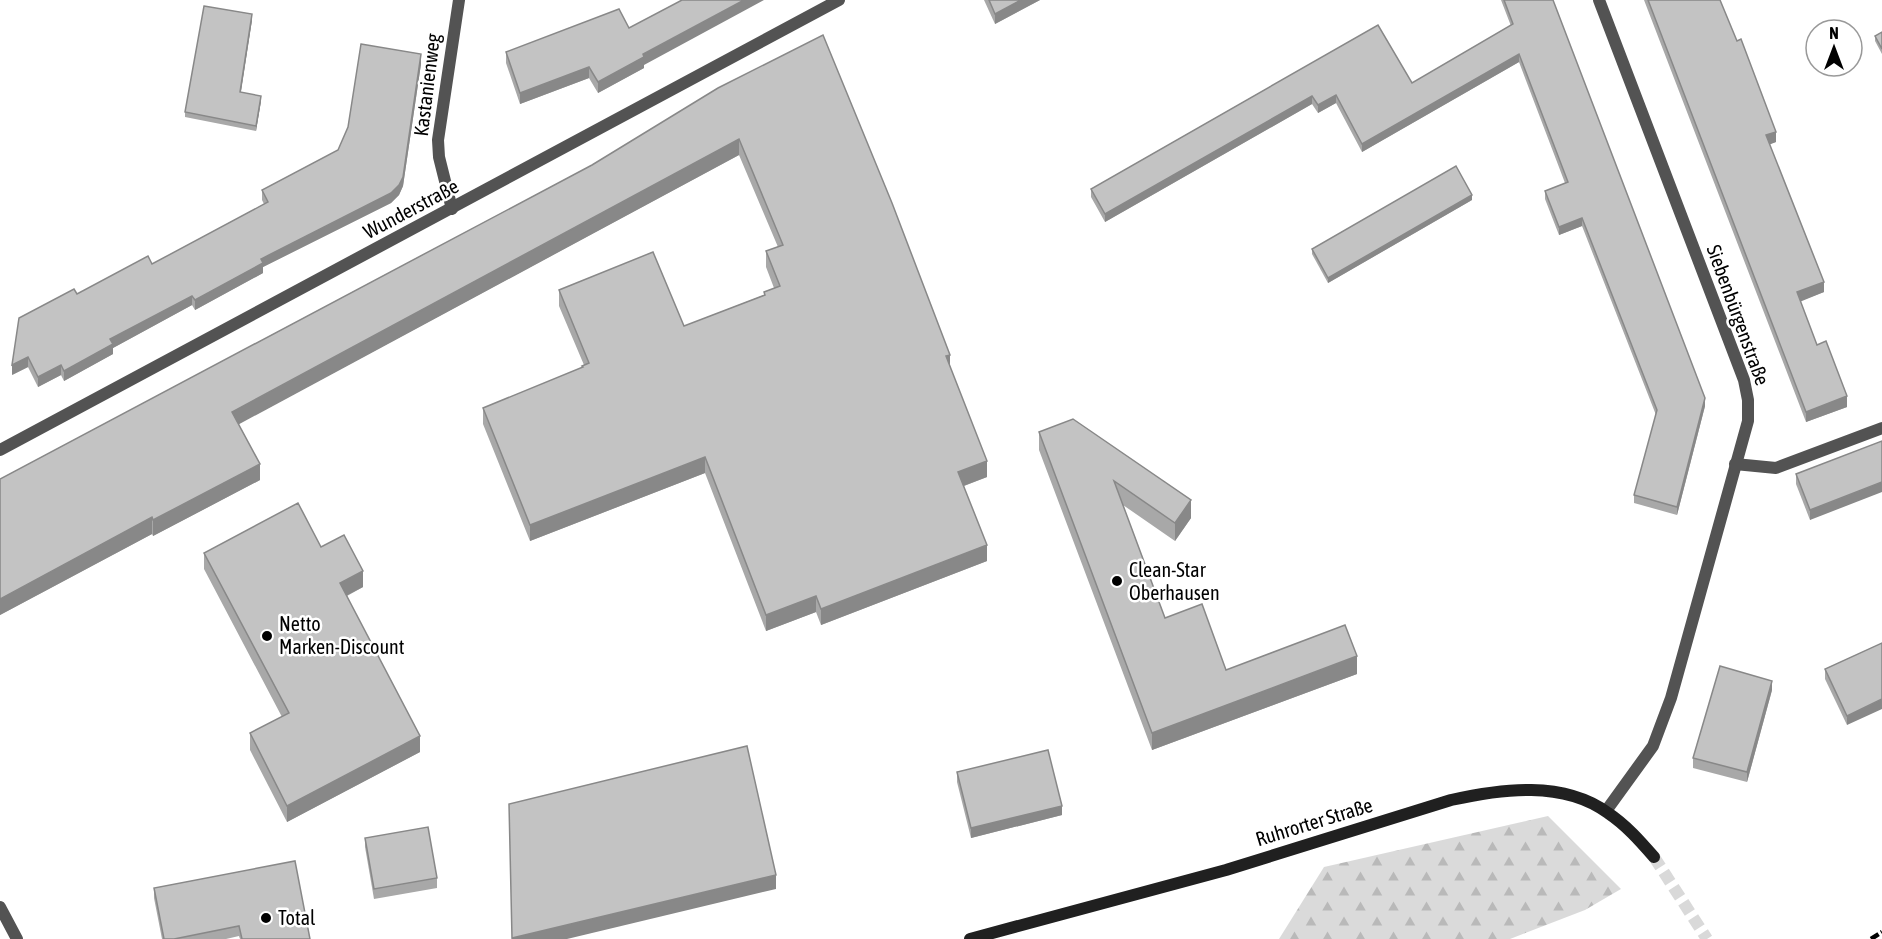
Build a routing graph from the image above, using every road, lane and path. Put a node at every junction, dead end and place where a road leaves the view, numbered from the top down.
1 (459, 0) edge
2 (839, 0) edge
3 (1599, 0) edge
4 (452, 209) junction
5 (1882, 429) edge
6 (0, 450) edge
7 (1735, 464) junction
8 (1606, 811) junction
9 (1654, 857) tunnel mouth
10 (0, 907) edge
11 (17, 939) edge
12 (970, 939) edge

1 - 4 street, Kastanienweg
2 - 4 street, Wunderstraße
3 - 7 street, Siebenbürgenstraße
4 - 6 street, Wunderstraße
5 - 7 street
7 - 8 street, Siebenbürgenstraße
8 - 9 main road, Ruhrorter Straße
8 - 12 main road, Ruhrorter Straße
10 - 11 street

